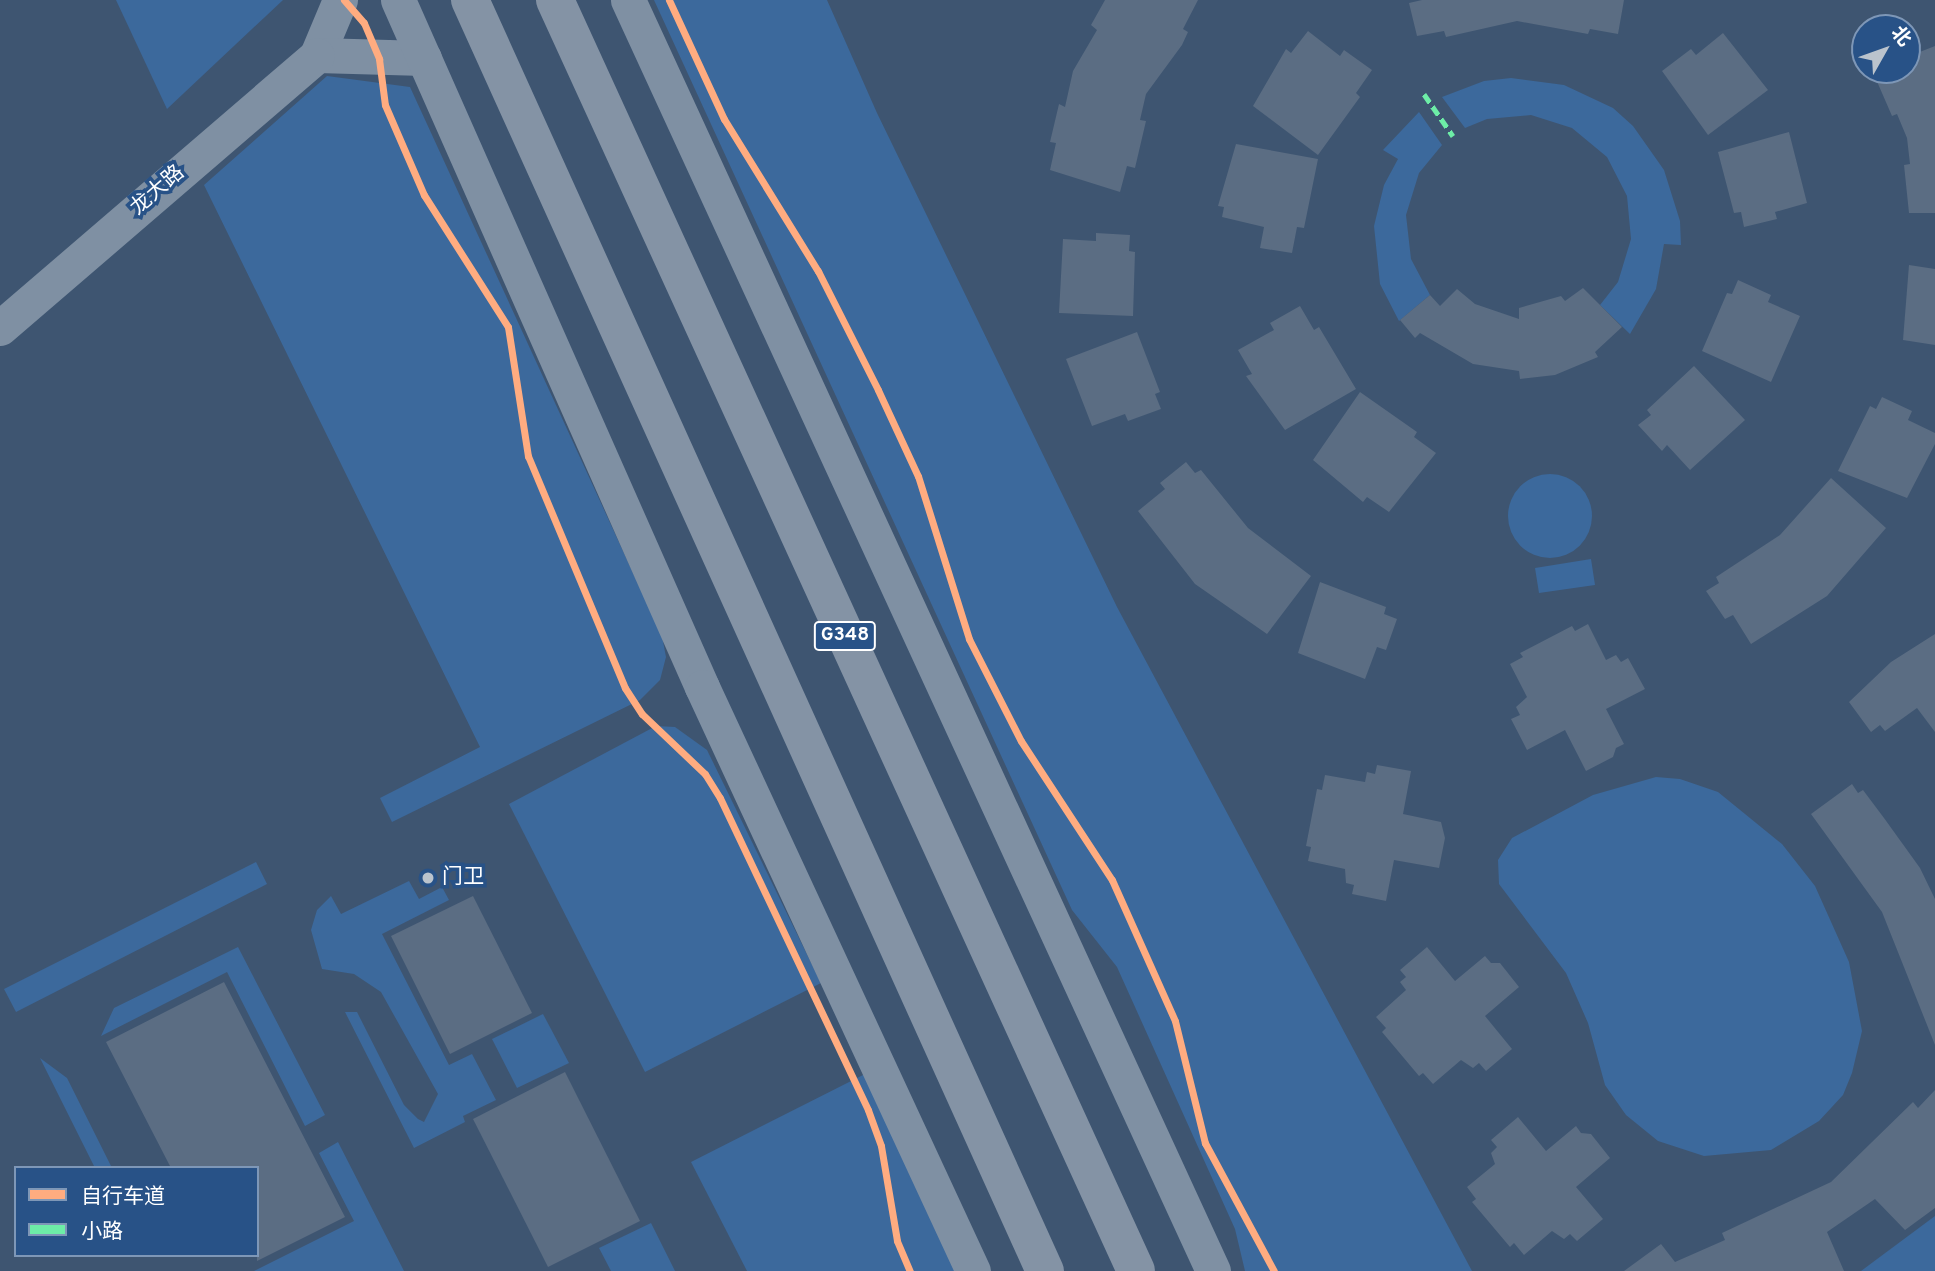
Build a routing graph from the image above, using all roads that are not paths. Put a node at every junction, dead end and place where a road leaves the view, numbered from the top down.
1 (341, 0) edge
2 (398, 0) edge
3 (470, 0) edge
4 (555, 0) edge
5 (628, 0) edge
6 (317, 55) junction
7 (424, 58) junction
8 (0, 328) edge
9 (973, 1271) edge
10 (1045, 1271) edge
11 (1136, 1271) edge
12 (1213, 1271) edge

1 - 6 street
2 - 7 street
3 - 10 highway
4 - 11 highway, G348
5 - 12 street
6 - 7 street
6 - 8 street, 龙大路
7 - 9 street

